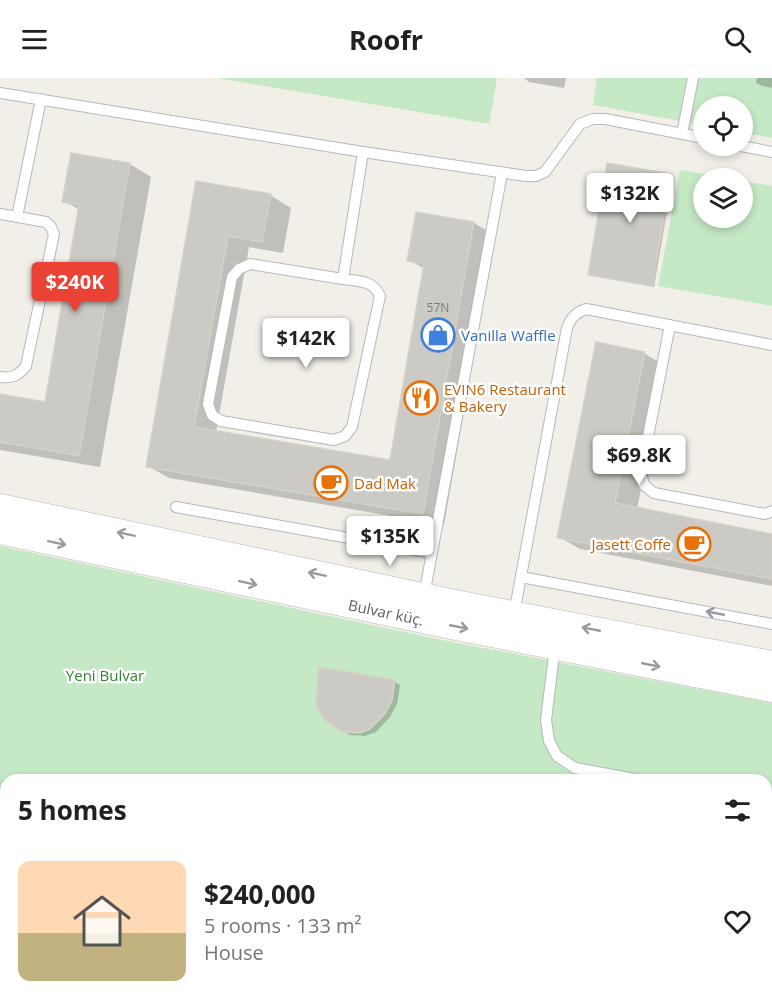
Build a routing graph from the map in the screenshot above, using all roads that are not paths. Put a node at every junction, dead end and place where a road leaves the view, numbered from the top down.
1 (693, 78) edge
2 (0, 93) edge
3 (41, 99) junction
4 (682, 134) junction
5 (693, 136) edge
6 (753, 148) edge
7 (363, 152) junction
8 (772, 152) edge
9 (502, 173) junction
10 (0, 214) edge
11 (17, 217) junction
12 (343, 279) junction
13 (670, 326) junction
14 (772, 345) edge
15 (0, 377) edge
16 (0, 507) edge
17 (176, 507) dead end
18 (772, 511) edge
19 (0, 531) edge
20 (432, 553) junction
21 (521, 577) junction
22 (424, 596) junction
23 (514, 614) junction
24 (772, 624) edge
25 (555, 646) junction
26 (772, 664) edge
27 (772, 689) edge
28 (607, 774) edge

1 - 4 lane
2 - 3 lane
3 - 7 lane
3 - 11 lane
4 - 5 lane
4 - 9 lane
6 - 8 lane
7 - 9 lane
7 - 12 lane
9 - 20 lane
10 - 11 lane
11 - 15 lane
12 - 12 lane
13 - 14 lane
13 - 18 lane
13 - 21 lane
22 -> 16 street, Bulvar küç.
17 - 20 lane
19 -> 25 street, Bulvar küç.
20 - 22 lane
21 - 23 lane
24 -> 21 lane
22 - 23 street, Bulvar küç.
26 -> 23 street, Bulvar küç.
25 -> 27 street, Bulvar küç.
25 - 28 lane

